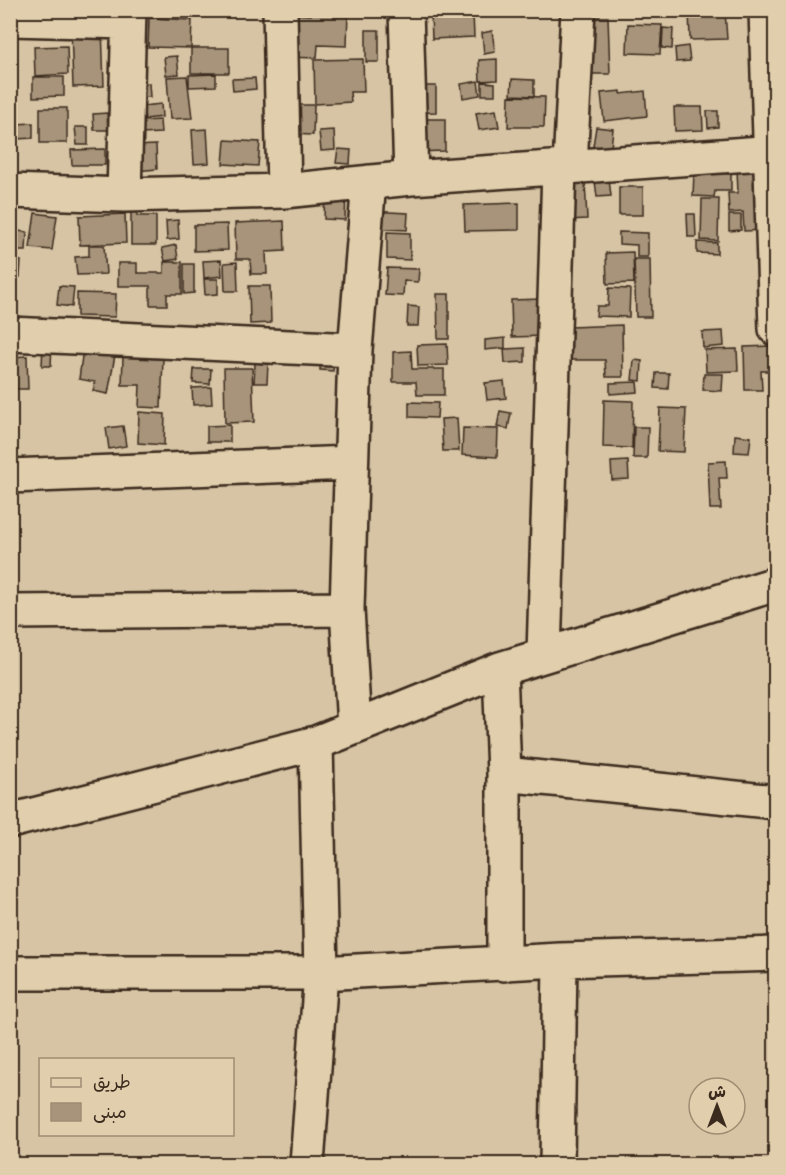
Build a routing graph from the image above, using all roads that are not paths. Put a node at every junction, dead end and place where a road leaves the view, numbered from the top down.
1 (280, 10) edge
2 (406, 10) edge
3 (578, 10) edge
4 (766, 10) edge
5 (129, 16) edge
6 (10, 19) edge
7 (772, 152) edge
8 (565, 167) junction
9 (411, 178) junction
10 (369, 182) junction
11 (10, 191) edge
12 (284, 191) junction
13 (124, 195) junction
14 (776, 329) edge
15 (10, 334) edge
16 (355, 350) junction
17 (351, 463) junction
18 (10, 476) edge
19 (776, 584) edge
20 (347, 609) junction
21 (10, 612) edge
22 (544, 654) junction
23 (500, 669) junction
24 (354, 727) junction
25 (316, 743) junction
26 (504, 774) junction
27 (776, 802) edge
28 (10, 821) edge
29 (776, 954) edge
30 (560, 960) junction
31 (504, 964) junction
32 (10, 973) edge
33 (321, 974) junction
34 (307, 1164) edge
35 (557, 1164) edge

1 - 12 street
2 - 9 street
3 - 8 street
4 - 7 street
5 - 6 street
5 - 13 street
7 - 8 street
7 - 14 street
8 - 9 street
8 - 22 street
9 - 10 street
10 - 12 street
10 - 16 street
11 - 13 street
12 - 13 street
15 - 16 street
16 - 17 street
17 - 18 street
17 - 20 street
19 - 22 street
20 - 21 street
20 - 24 street
22 - 23 street
23 - 24 street
23 - 26 street
24 - 25 street
25 - 28 street
25 - 33 street
26 - 27 street
26 - 31 street
29 - 30 street
30 - 31 street
30 - 35 street
31 - 33 street
32 - 33 street
33 - 34 street

